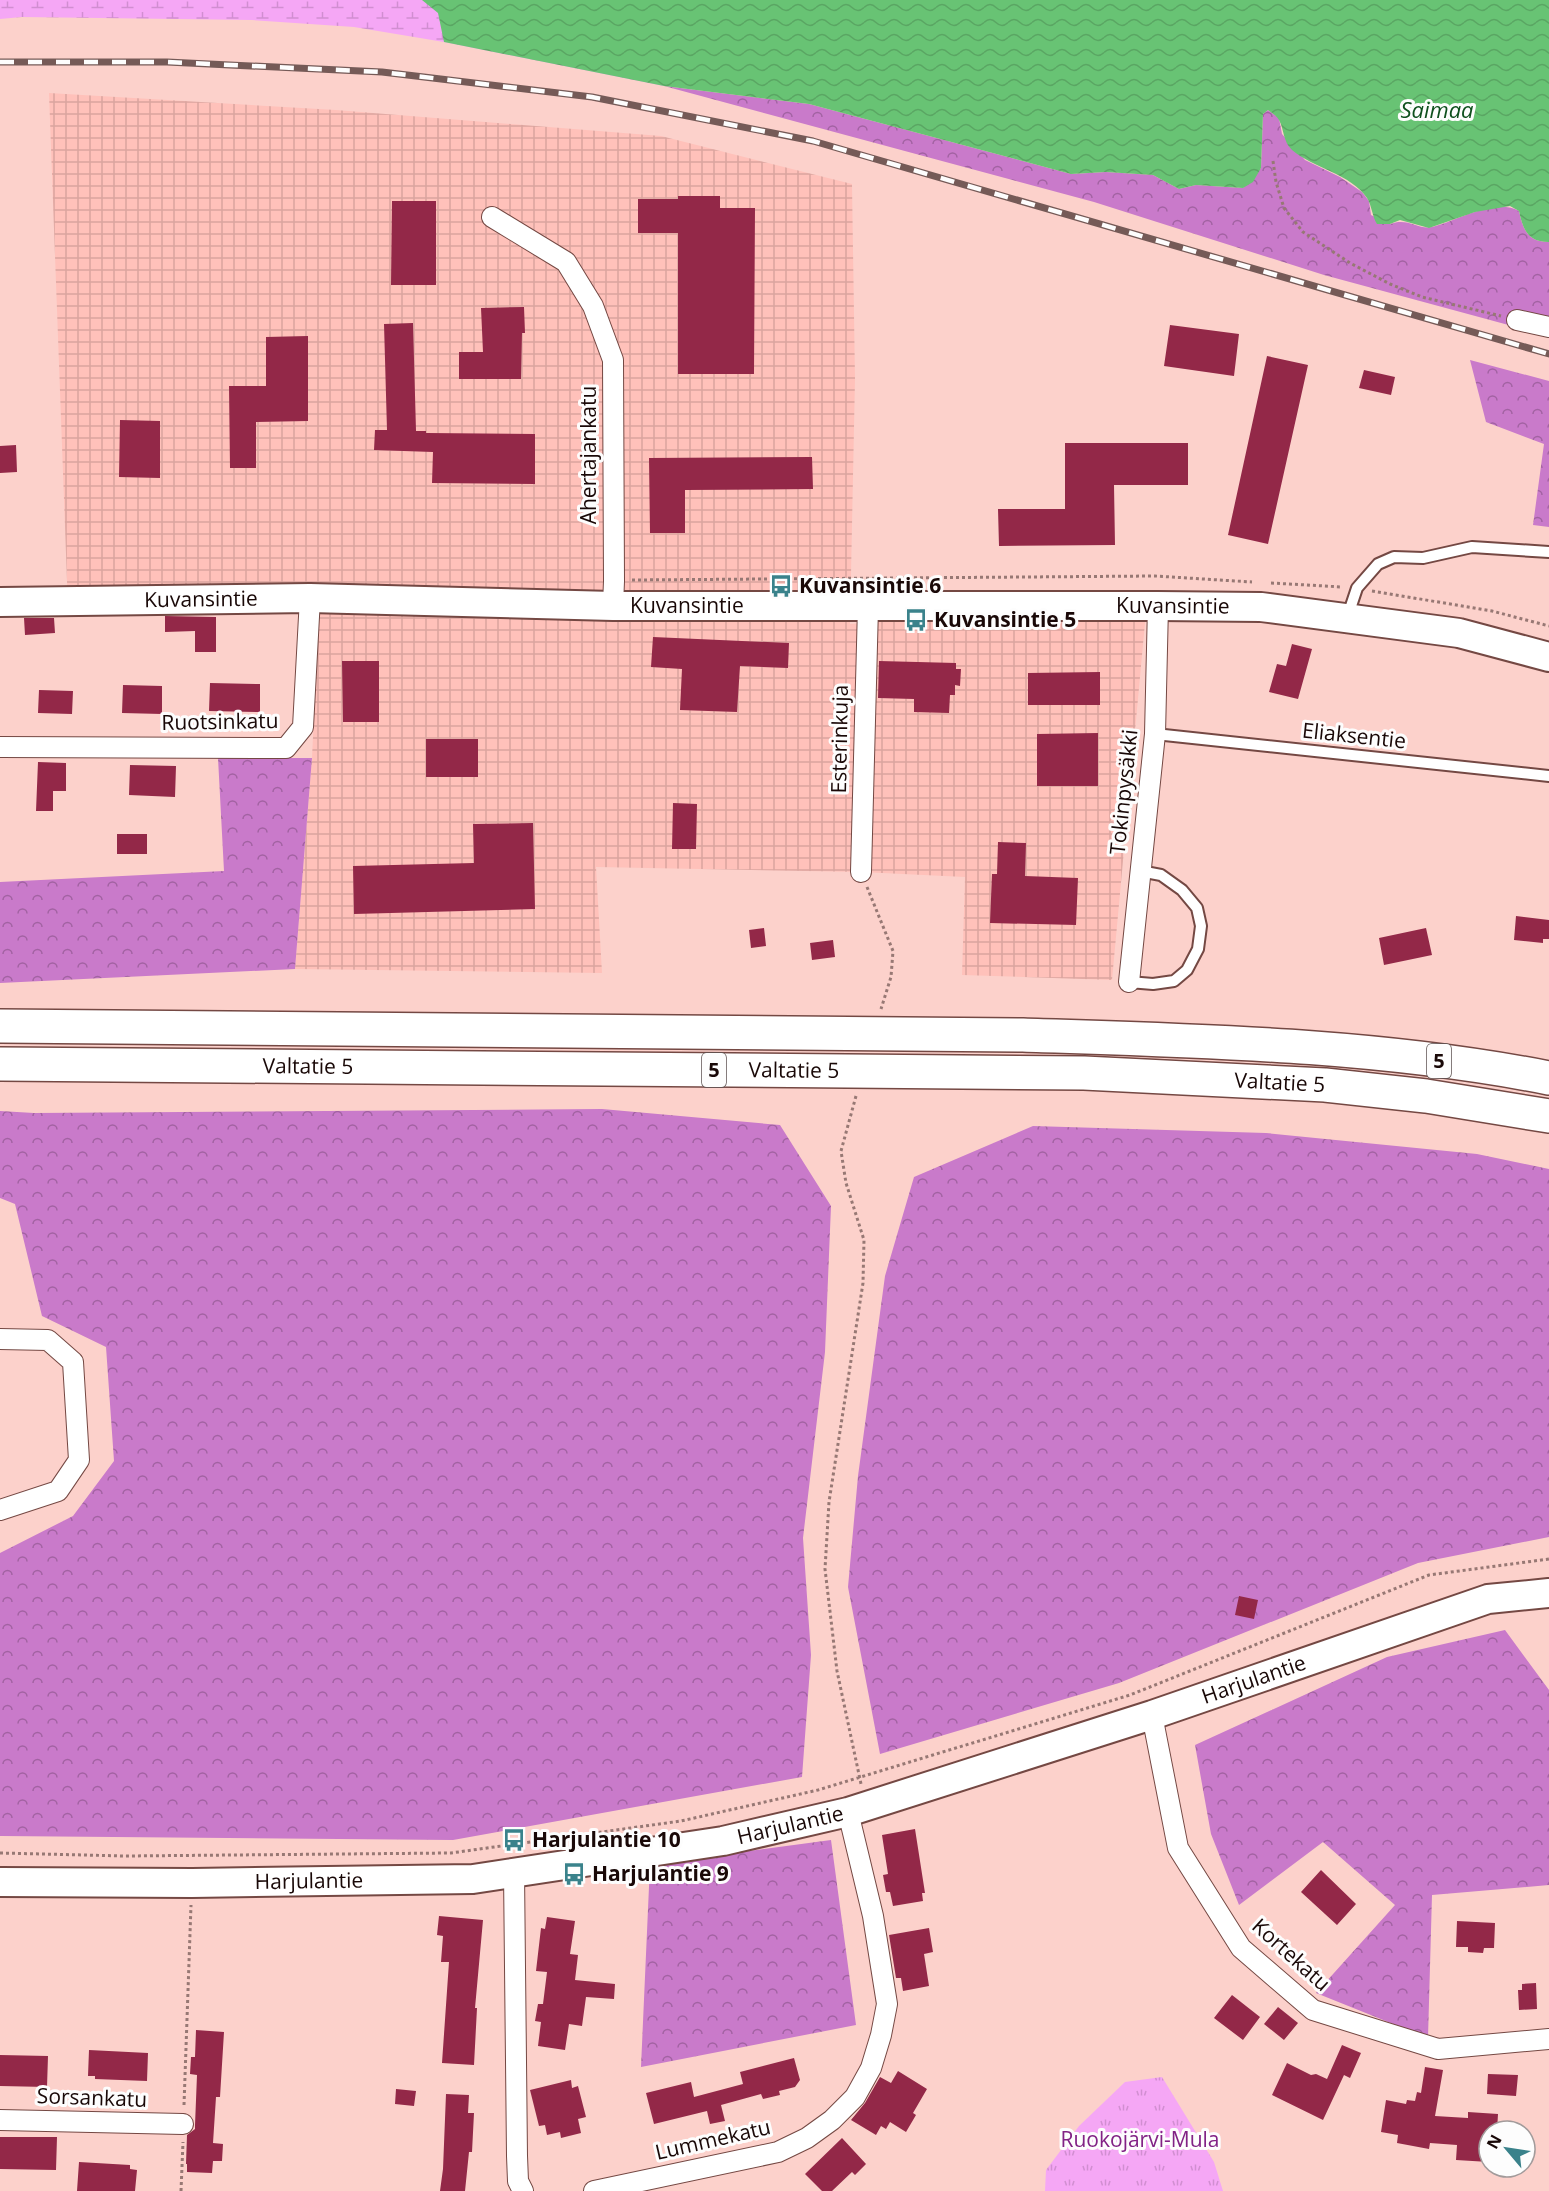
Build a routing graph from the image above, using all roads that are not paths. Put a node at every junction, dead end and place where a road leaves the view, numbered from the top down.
1 (492, 217) dead end
2 (1517, 320) road end
3 (1549, 327) edge
4 (1549, 552) edge
5 (310, 598) junction
6 (0, 602) edge
7 (613, 606) junction
8 (868, 606) junction
9 (1158, 606) junction
10 (1347, 619) junction
11 (1549, 657) edge
12 (1155, 734) junction
13 (0, 747) edge
14 (1549, 776) edge
15 (1140, 871) junction
16 (861, 872) road end
17 (1129, 981) joint
18 (0, 1026) edge
19 (0, 1064) edge
20 (1549, 1078) edge
21 (1549, 1116) edge
22 (0, 1340) edge
23 (0, 1510) edge
24 (1549, 1593) edge
25 (1152, 1716) junction
26 (857, 1808) junction
27 (514, 1872) junction
28 (0, 1882) edge
29 (1549, 2039) edge
30 (0, 2120) edge
31 (183, 2124) road end
32 (523, 2191) edge
33 (594, 2191) edge

1 - 7 street, Ahertajankatu
2 - 3 street
4 - 10 lane
5 - 6 street, Kuvansintie
5 - 7 street, Kuvansintie
5 - 13 street, Ruotsinkatu
7 - 8 street, Kuvansintie
8 - 9 street, Kuvansintie
8 - 16 street, Esterinkuja
9 - 10 street, Kuvansintie
9 - 12 street, Tokinpysäkki
10 - 11 street, Kuvansintie
12 - 14 lane, Eliaksentie
12 - 15 street, Tokinpysäkki
15 - 17 street, Tokinpysäkki
15 - 17 lane
18 - 20 highway, Valtatie 5 / 5
19 - 21 highway, Valtatie 5 / 5
22 - 23 street
24 - 25 street, Harjulantie
25 - 26 street, Harjulantie
25 - 29 street, Kortekatu
26 - 27 street, Harjulantie
26 - 33 street, Lummekatu
27 - 28 street, Harjulantie
27 - 32 street
30 - 31 street, Sorsankatu

